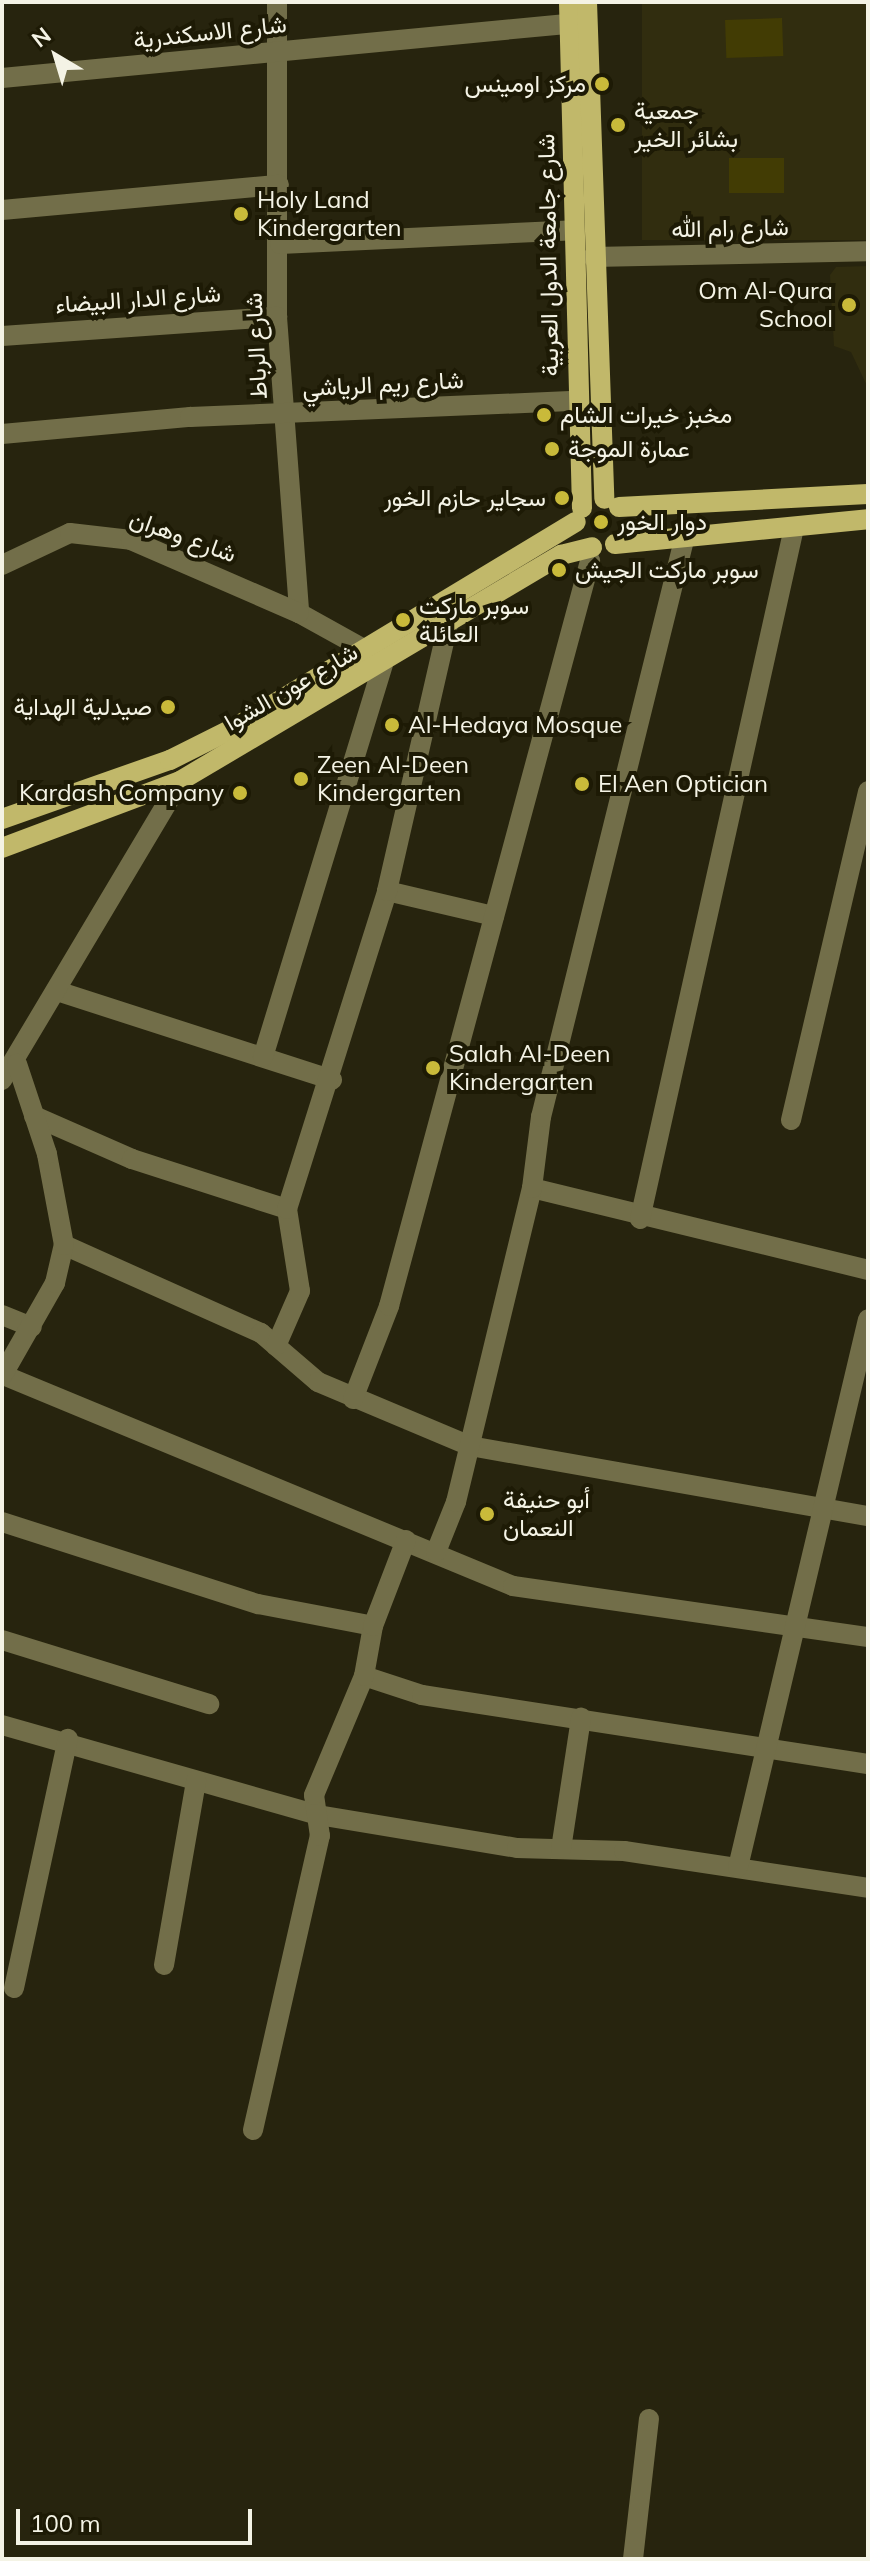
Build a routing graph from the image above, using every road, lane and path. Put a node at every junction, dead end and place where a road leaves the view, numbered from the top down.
1 (277, 2) edge
2 (569, 2) edge
3 (587, 2) edge
4 (566, 24) dead end
5 (277, 52) junction
6 (2, 78) edge
7 (279, 185) junction
8 (2, 210) edge
9 (574, 230) junction
10 (280, 244) junction
11 (868, 251) edge
12 (593, 257) junction
13 (277, 317) junction
14 (2, 336) edge
15 (576, 401) junction
16 (285, 415) junction
17 (2, 434) edge
18 (868, 494) edge
19 (612, 503) junction
20 (579, 515) junction
21 (868, 519) edge
22 (794, 528) junction
23 (684, 540) junction
24 (615, 544) junction
25 (591, 554) junction
26 (2, 565) edge
27 (299, 613) junction
28 (448, 625) junction
29 (364, 649) junction
30 (383, 665) junction
31 (180, 781) junction
32 (868, 791) edge
33 (2, 819) edge
34 (2, 848) edge
35 (387, 891) junction
36 (494, 916) junction
37 (57, 991) junction
38 (263, 1057) junction
39 (17, 1064) junction
40 (2, 1080) edge
41 (332, 1080) junction
42 (34, 1116) junction
43 (791, 1120) dead end
44 (532, 1188) junction
45 (287, 1209) junction
46 (640, 1219) junction
47 (64, 1245) junction
48 (868, 1270) edge
49 (2, 1315) edge
50 (868, 1319) edge
51 (32, 1327) junction
52 (276, 1346) junction
53 (2, 1376) edge
54 (353, 1399) junction
55 (470, 1446) junction
56 (821, 1507) junction
57 (868, 1516) edge
58 (2, 1522) edge
59 (406, 1540) junction
60 (436, 1552) junction
61 (373, 1626) junction
62 (796, 1627) junction
63 (868, 1637) edge
64 (2, 1640) edge
65 (364, 1676) junction
66 (209, 1704) dead end
67 (581, 1718) junction
68 (2, 1725) edge
69 (68, 1739) junction
70 (769, 1750) junction
71 (868, 1764) edge
72 (196, 1781) junction
73 (318, 1815) junction
74 (561, 1849) junction
75 (738, 1867) junction
76 (868, 1888) edge
77 (164, 1965) dead end
78 (14, 1988) dead end
79 (253, 2130) dead end
80 (649, 2419) dead end
81 (633, 2559) edge

1 - 5 street, شارع الرباط
2 - 9 main road, شارع جامعة الدول العربية
3 - 12 main road, شارع جامعة الدول العربية
4 - 5 street, شارع الاسكندرية
5 - 6 street, شارع الاسكندرية
5 - 7 street, شارع الرباط
7 - 8 street
7 - 10 street, شارع الرباط
9 - 10 street
9 - 15 main road, شارع جامعة الدول العربية
10 - 13 street, شارع الرباط
11 - 12 street, شارع رام الله
12 - 19 main road, شارع جامعة الدول العربية
13 - 14 street, شارع الدار البيضاء
13 - 16 street, شارع الرباط
15 - 16 street, شارع ريم الرياشي
15 - 20 main road, شارع جامعة الدول العربية
16 - 17 street, شارع ريم الرياشي
16 - 27 street, شارع الرباط
18 - 19 main road
19 - 20 main road, شارع عون الشوا
19 - 24 main road, شارع جامعة الدول العربية
20 - 25 main road
20 - 29 main road, شارع عون الشوا
21 - 22 main road
22 - 23 main road
22 - 46 street
23 - 24 main road
23 - 44 street
24 - 25 main road, شارع عون الشوا
25 - 28 main road, شارع عون الشوا
25 - 36 street
26 - 27 street, شارع وهران
27 - 29 street
28 - 30 main road, شارع عون الشوا
28 - 35 street
29 - 33 main road, شارع عون الشوا
30 - 31 main road, شارع عون الشوا
30 - 38 street
31 - 34 main road, شارع عون الشوا
31 - 37 street
32 - 43 street
35 - 36 street
35 - 41 street
36 - 54 street
37 - 38 street
37 - 39 street
38 - 41 street
39 - 40 street
39 - 42 street
41 - 45 street
42 - 45 street
42 - 47 street
44 - 46 street
44 - 55 street
45 - 52 street
46 - 48 street
47 - 51 street
47 - 52 street
49 - 51 street
50 - 56 street
51 - 53 street
52 - 54 street
53 - 59 street
54 - 55 street
55 - 56 street
55 - 60 street
56 - 57 street
56 - 62 street
58 - 61 street
59 - 60 street
59 - 61 street
60 - 62 street
61 - 65 street
62 - 63 street
62 - 70 street
64 - 66 street
65 - 67 street
65 - 73 street
67 - 70 street
67 - 74 street
68 - 69 street
69 - 72 street
69 - 78 street
70 - 71 street
70 - 75 street
72 - 73 street
72 - 77 street
73 - 74 street
73 - 79 street
74 - 75 street
75 - 76 street
80 - 81 street

